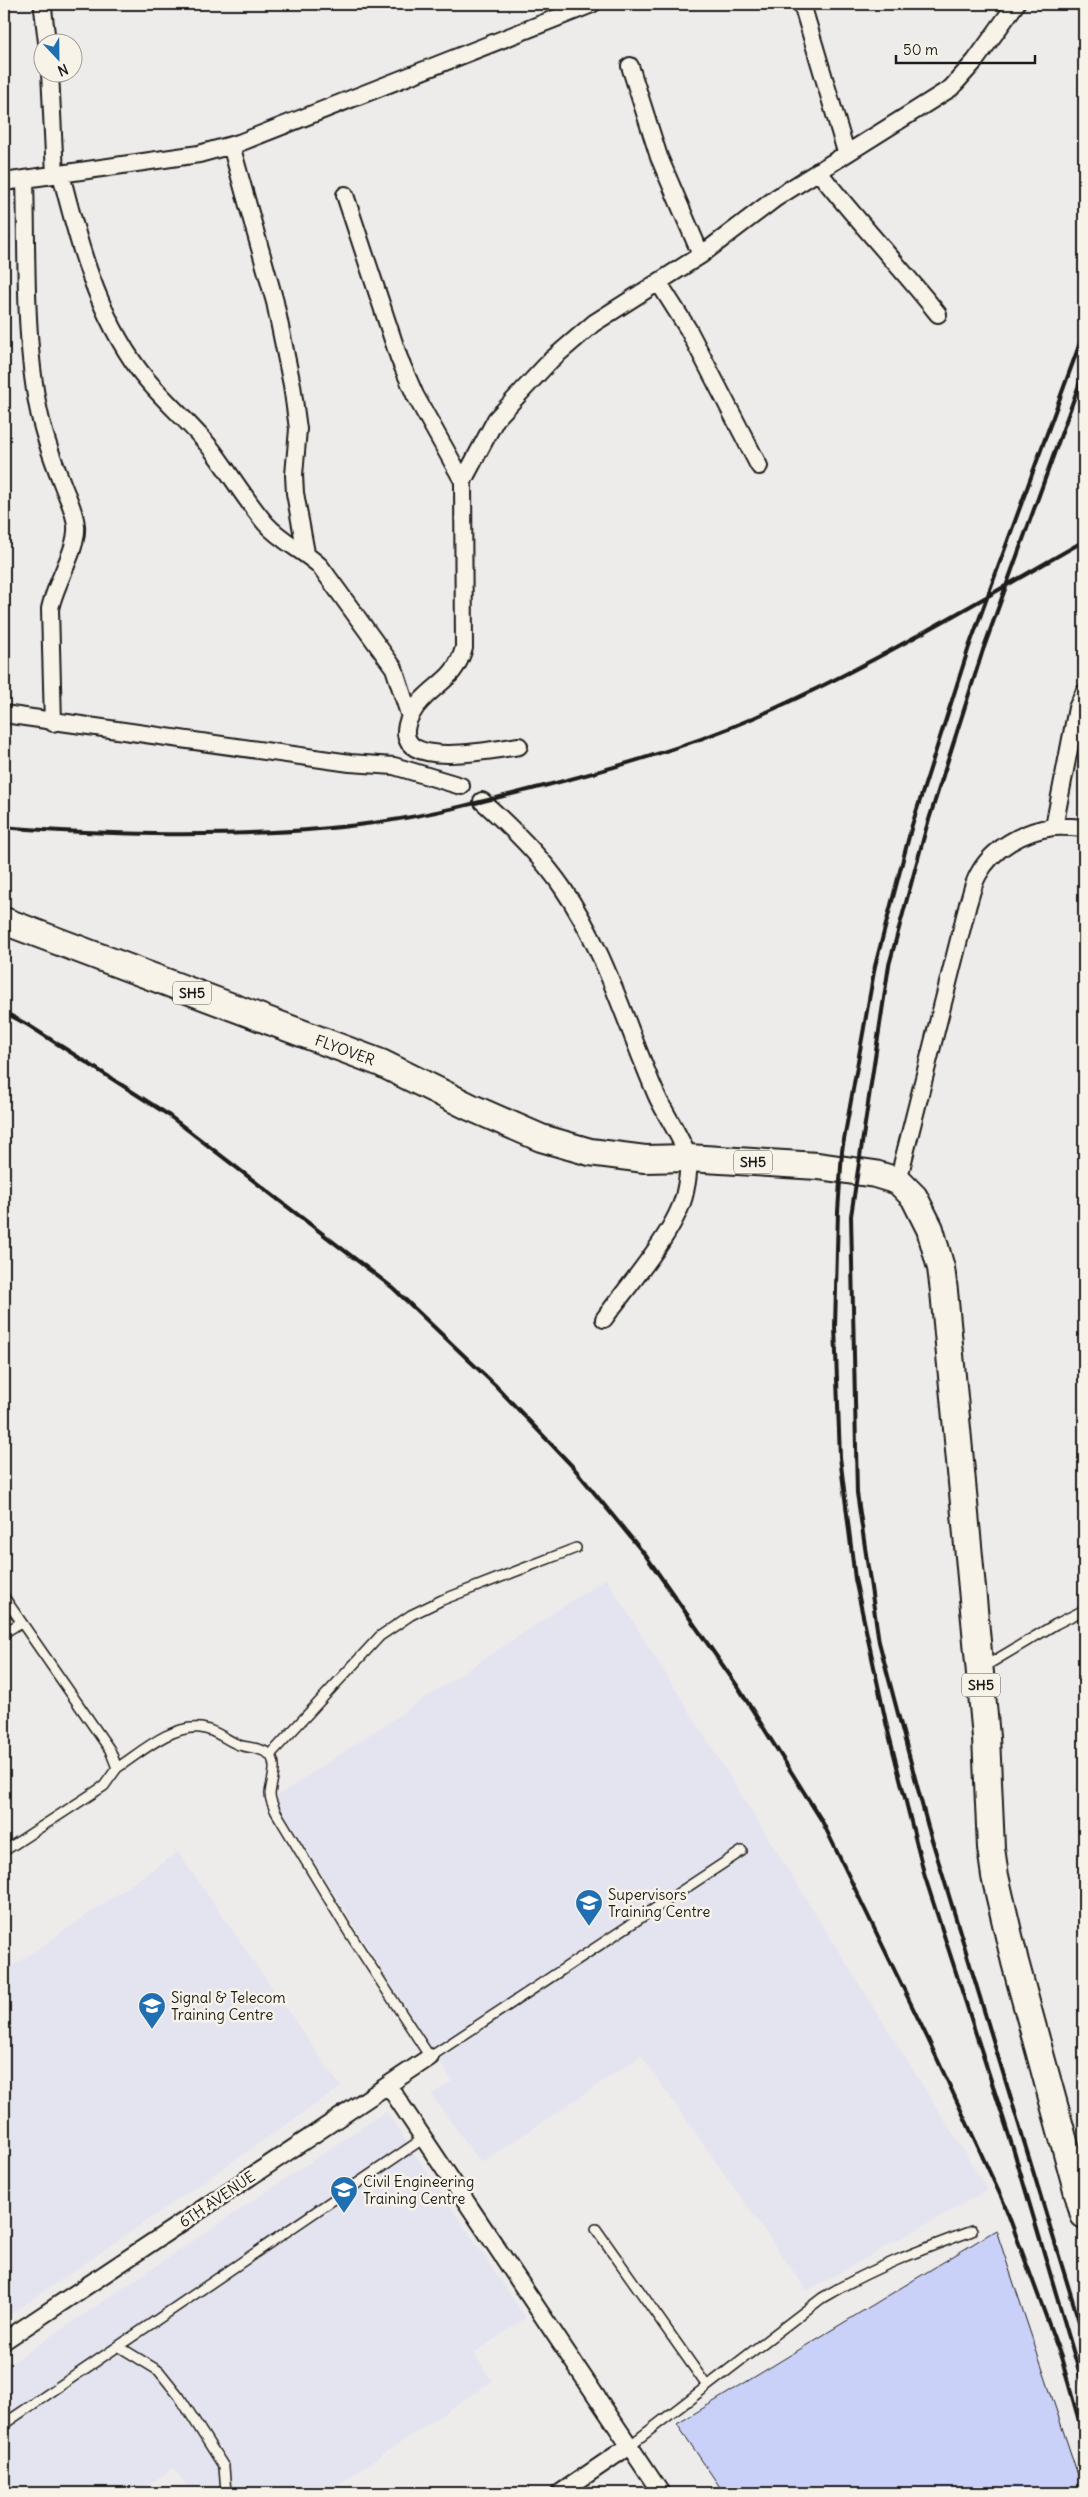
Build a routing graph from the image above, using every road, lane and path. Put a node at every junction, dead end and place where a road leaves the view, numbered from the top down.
1 (592, 4) edge
2 (802, 4) edge
3 (1016, 4) edge
4 (43, 8) dead end
5 (46, 32) edge
6 (630, 66) dead end
7 (51, 82) edge
8 (231, 145) junction
9 (846, 152) junction
10 (818, 171) junction
11 (58, 175) junction
12 (25, 179) junction
13 (4, 182) edge
14 (345, 195) dead end
15 (701, 255) junction
16 (659, 283) junction
17 (938, 314) dead end
18 (759, 466) dead end
19 (463, 481) junction
20 (306, 553) junction
21 (1084, 693) edge
22 (4, 714) edge
23 (410, 717) junction
24 (53, 722) junction
25 (519, 746) dead end
26 (461, 786) dead end
27 (482, 801) dead end
28 (1054, 827) junction
29 (1084, 828) edge
30 (4, 921) edge
31 (688, 1158) junction
32 (898, 1181) junction
33 (604, 1319) dead end
34 (576, 1548) dead end
35 (4, 1597) edge
36 (1084, 1610) edge
37 (20, 1622) junction
38 (4, 1633) edge
39 (980, 1669) junction
40 (270, 1755) junction
41 (117, 1768) junction
42 (4, 1851) edge
43 (742, 1852) dead end
44 (430, 2057) junction
45 (388, 2085) junction
46 (424, 2138) junction
47 (1084, 2216) edge
48 (596, 2229) dead end
49 (972, 2231) dead end
50 (4, 2341) edge
51 (118, 2346) junction
52 (707, 2386) junction
53 (4, 2424) edge
54 (629, 2446) junction
55 (226, 2493) edge
56 (560, 2493) edge
57 (661, 2493) edge

1 - 8 street
2 - 9 street
3 - 9 street
4 - 5 street
6 - 15 street
7 - 11 street
8 - 11 street
8 - 20 street
9 - 10 street
10 - 15 street
10 - 17 street
11 - 12 street
11 - 20 street
12 - 13 street
12 - 24 street
14 - 19 street
15 - 16 street
16 - 18 street
16 - 19 street
19 - 23 street
20 - 23 street
21 - 28 street
22 - 24 street
23 - 25 street
24 - 26 street
27 - 31 street
28 - 29 street
28 - 32 street
30 - 31 main road, FLYOVER / SH5
31 - 32 main road, SH5
31 - 33 street
32 - 39 main road, SH5
34 - 40 lane
35 - 37 lane
36 - 39 lane
37 - 38 lane
37 - 41 lane
39 - 47 main road, SH5
40 - 41 lane
40 - 44 lane
41 - 42 lane
43 - 44 lane
44 - 45 street, 6TH AVENUE
45 - 46 street
45 - 50 street, 6TH AVENUE
46 - 51 lane
46 - 54 street
48 - 52 lane
49 - 52 lane
51 - 53 lane
51 - 55 lane
52 - 54 lane
54 - 56 street
54 - 57 street

